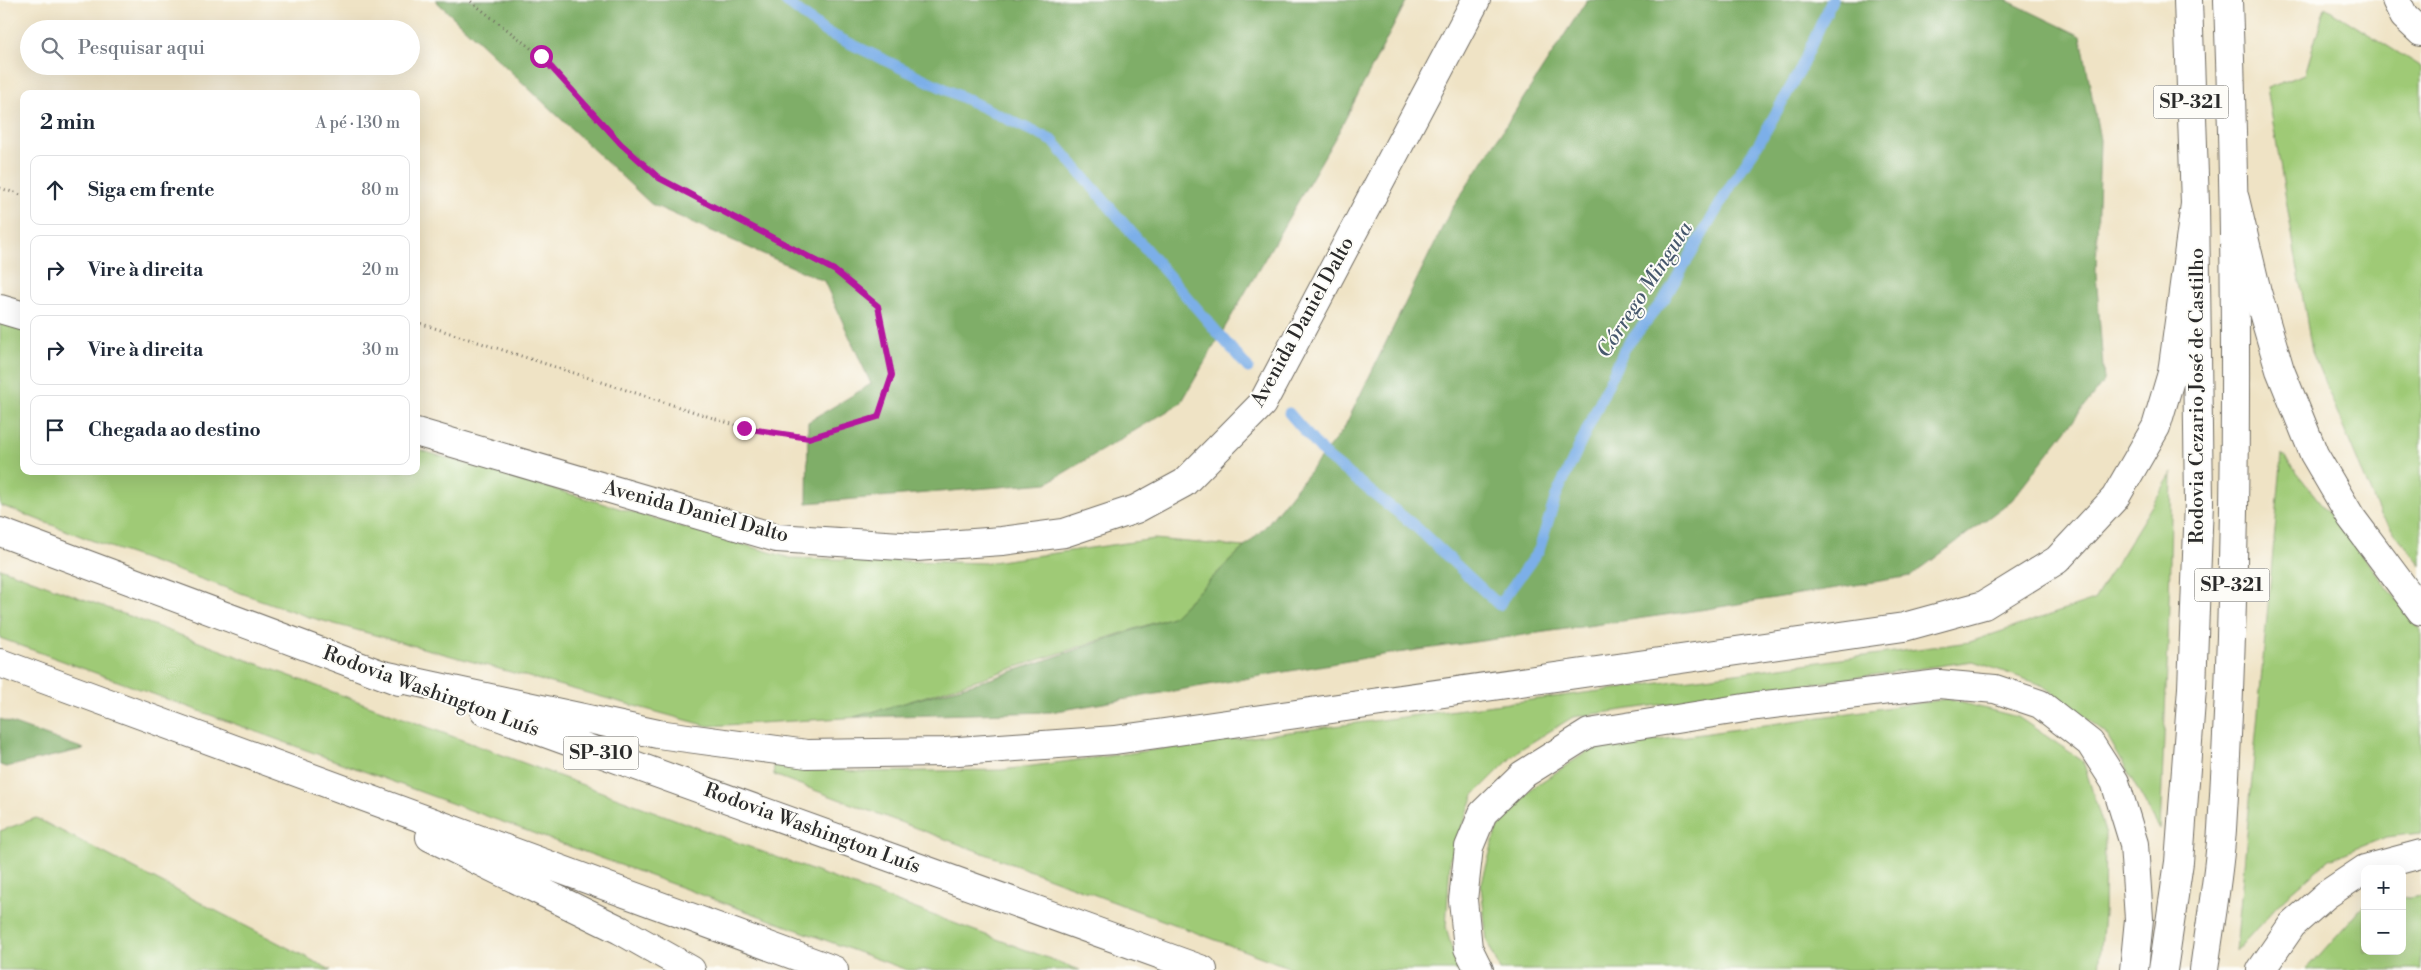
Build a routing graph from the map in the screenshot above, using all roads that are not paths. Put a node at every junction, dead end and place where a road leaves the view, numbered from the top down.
1 (1476, 0) edge
2 (2188, 0) edge
3 (2228, 0) edge
4 (2396, 0) edge
5 (2421, 32) edge
6 (2235, 199) junction
7 (2195, 204) junction
8 (0, 309) edge
9 (20, 315) edge
10 (420, 433) edge
11 (0, 532) edge
12 (2421, 611) edge
13 (0, 663) edge
14 (383, 675) junction
15 (291, 770) junction
16 (2421, 854) edge
17 (2380, 865) edge
18 (2361, 872) edge
19 (691, 970) edge
20 (834, 970) edge
21 (1203, 970) edge
22 (1479, 970) edge
23 (2134, 970) edge
24 (2163, 970) edge
25 (2204, 970) edge
26 (2261, 970) edge

1 - 10 main road, Avenida Daniel Dalto
2 - 7 main road, Rodovia Cezario José de Castilho / SP-321
3 - 6 main road, Rodovia Cezario José de Castilho / SP-321
4 - 5 main road
6 - 12 main road
6 - 25 main road, Rodovia Cezario José de Castilho / SP-321
7 - 14 main road
7 - 24 main road, Rodovia Cezario José de Castilho / SP-321
8 - 9 main road
11 - 14 main road, Rodovia Washington Luís / SP-310
13 - 15 main road
14 - 21 main road, Rodovia Washington Luís / SP-310
15 - 19 main road
15 - 20 main road
16 - 17 main road
18 - 26 main road
22 - 23 main road

